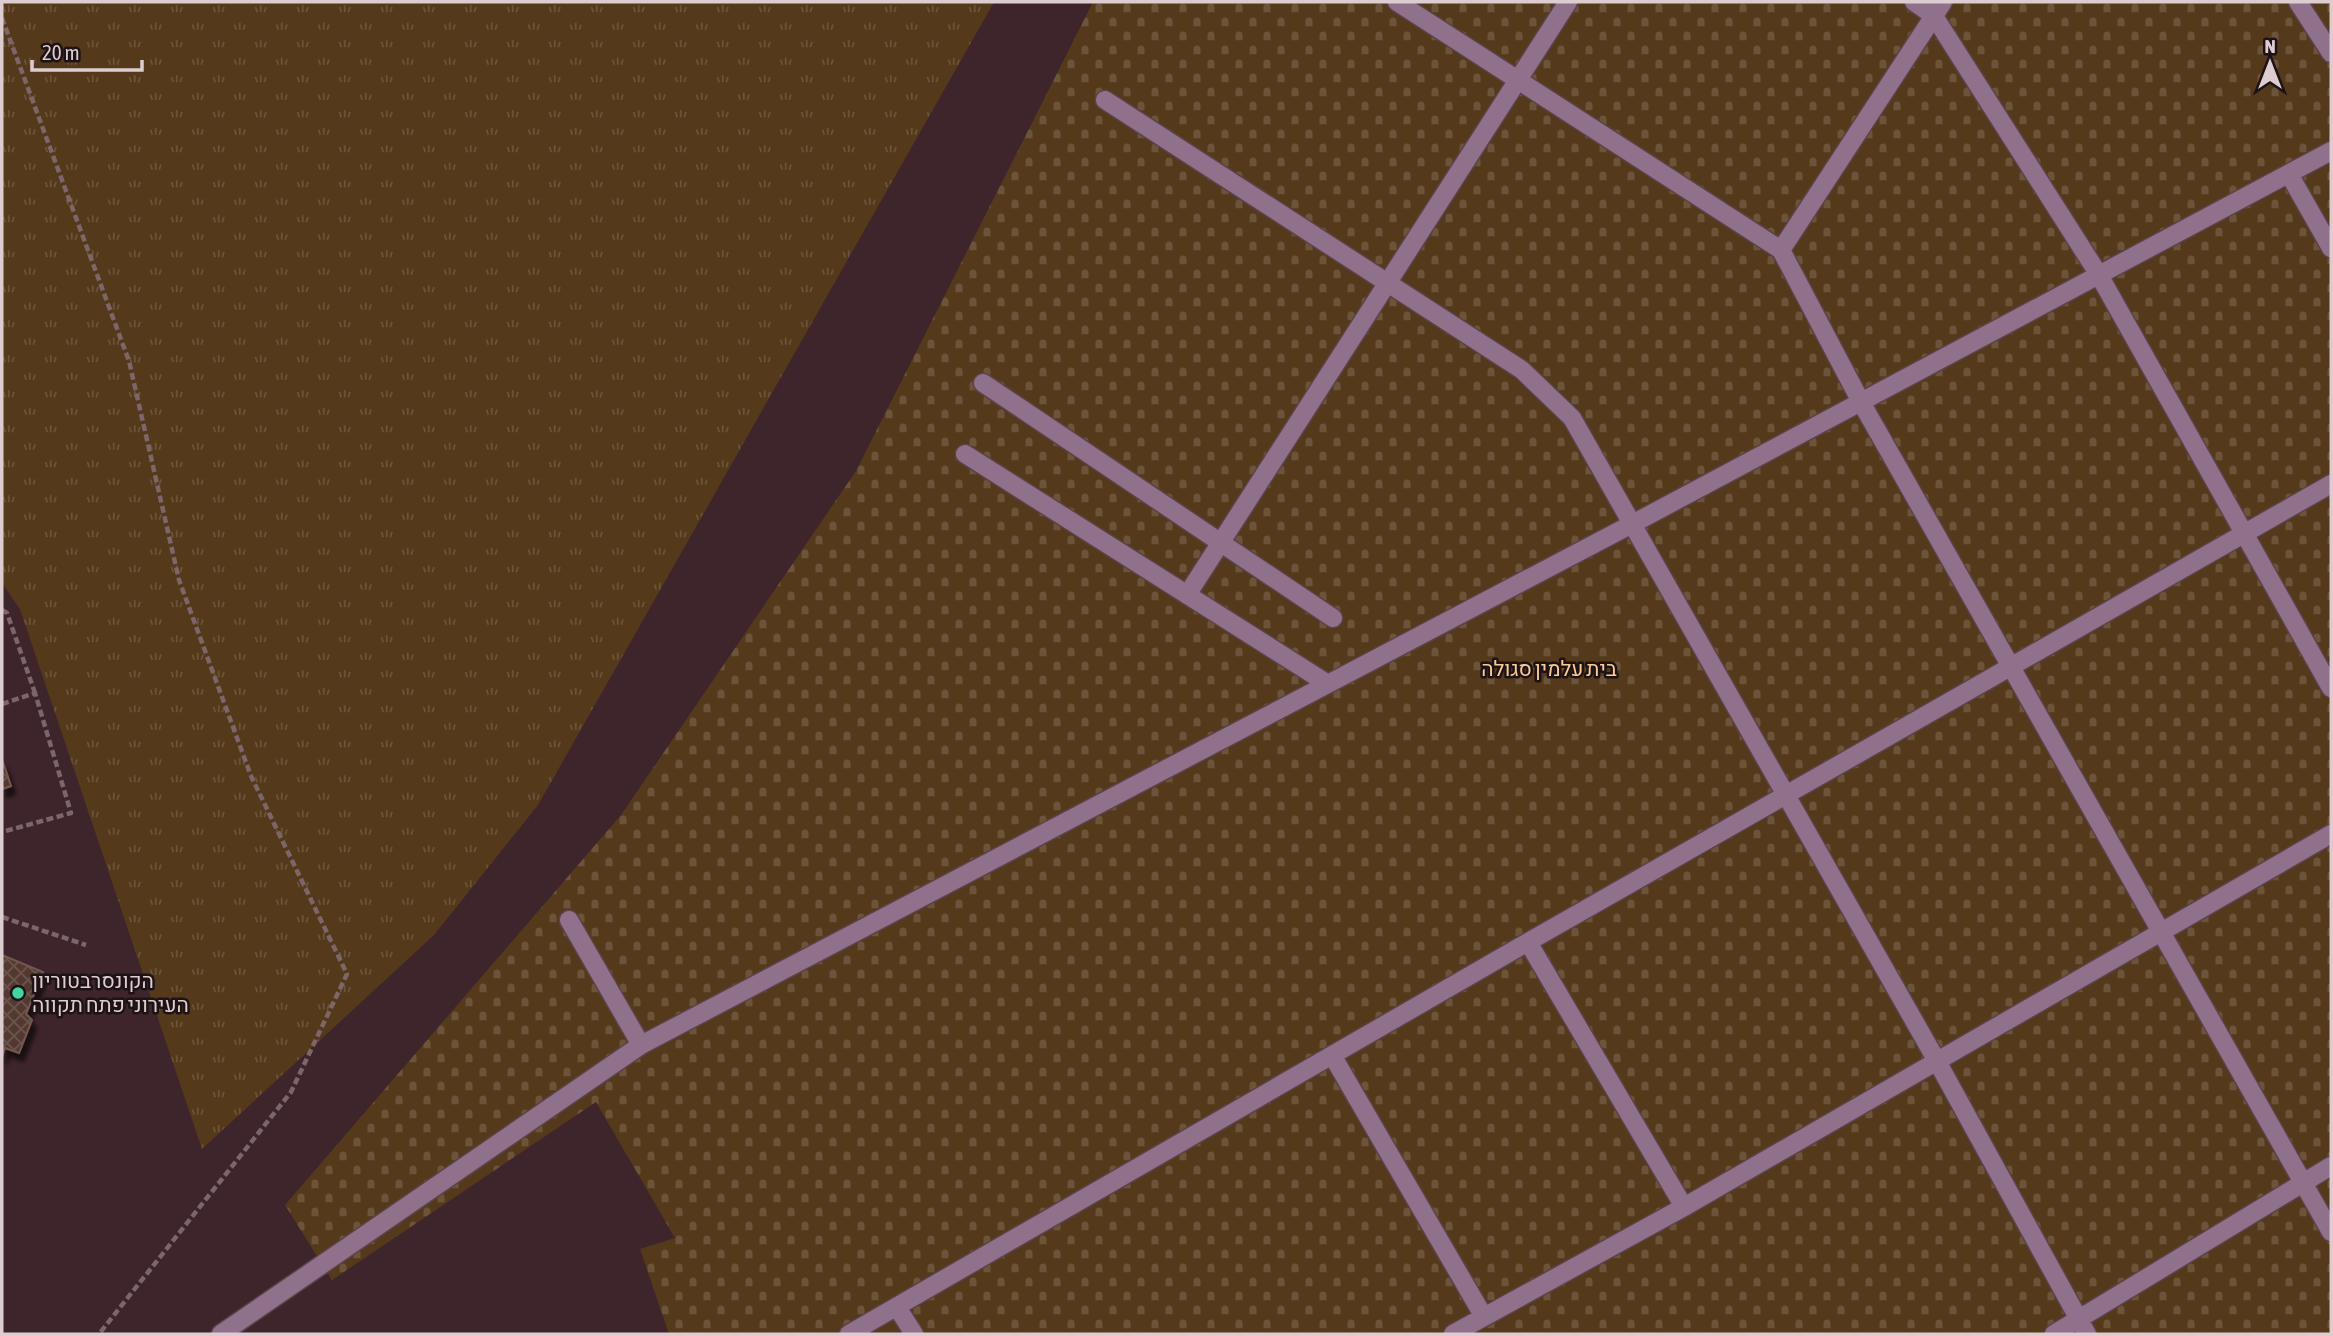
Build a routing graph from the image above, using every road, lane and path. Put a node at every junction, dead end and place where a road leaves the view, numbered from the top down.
1 (1397, 2) edge
2 (1568, 2) edge
3 (1914, 2) edge
4 (2298, 2) edge
5 (1938, 9) edge
6 (2, 18) edge
7 (2331, 53) edge
8 (1518, 80) junction
9 (1105, 100) dead end
10 (2331, 151) edge
11 (2289, 174) junction
12 (2331, 248) edge
13 (1781, 250) junction
14 (2099, 275) junction
15 (1388, 283) junction
16 (983, 383) dead end
17 (1861, 402) junction
18 (965, 454) dead end
19 (2331, 484) edge
20 (1634, 523) junction
21 (2244, 534) junction
22 (1221, 543) junction
23 (1187, 595) junction
24 (2, 610) edge
25 (1333, 618) dead end
26 (2011, 667) junction
27 (1328, 684) junction
28 (2331, 688) edge
29 (35, 693) junction
30 (2, 704) edge
31 (1787, 794) junction
32 (2, 832) edge
33 (2331, 834) edge
34 (2, 918) edge
35 (569, 920) dead end
36 (2160, 931) junction
37 (1528, 942) junction
38 (86, 945) dead end
39 (641, 1045) junction
40 (1332, 1055) junction
41 (1938, 1063) junction
42 (2331, 1166) edge
43 (2304, 1184) junction
44 (1684, 1208) junction
45 (2331, 1232) edge
46 (897, 1307) junction
47 (1484, 1317) junction
48 (2083, 1327) edge
49 (99, 1334) edge
50 (221, 1334) edge
51 (849, 1334) edge
52 (914, 1334) edge
53 (1453, 1334) edge
54 (2054, 1334) edge

1 - 8 lane
2 - 8 lane
3 - 5 lane
4 - 7 lane
5 - 13 lane
5 - 14 lane
6 - 49 path
8 - 13 lane
8 - 15 lane
9 - 15 lane
10 - 11 lane
11 - 12 lane
11 - 14 lane
13 - 17 lane
14 - 17 lane
14 - 21 lane
15 - 20 lane
15 - 22 lane
16 - 22 lane
17 - 20 lane
17 - 26 lane
18 - 23 lane
19 - 21 lane
20 - 27 lane
20 - 31 lane
21 - 26 lane
21 - 28 lane
22 - 23 lane
22 - 25 lane
23 - 27 lane
24 - 29 path
26 - 31 lane
26 - 36 lane
27 - 39 lane
29 - 30 path
29 - 32 path
31 - 37 lane
31 - 41 lane
33 - 36 lane
34 - 38 path
35 - 39 lane
36 - 41 lane
36 - 43 lane
37 - 40 lane
37 - 44 lane
39 - 50 lane
40 - 46 lane
40 - 47 lane
41 - 44 lane
41 - 48 lane
42 - 43 lane
43 - 45 lane
43 - 48 lane
44 - 47 lane
46 - 51 lane
46 - 52 lane
47 - 53 lane
48 - 54 lane

